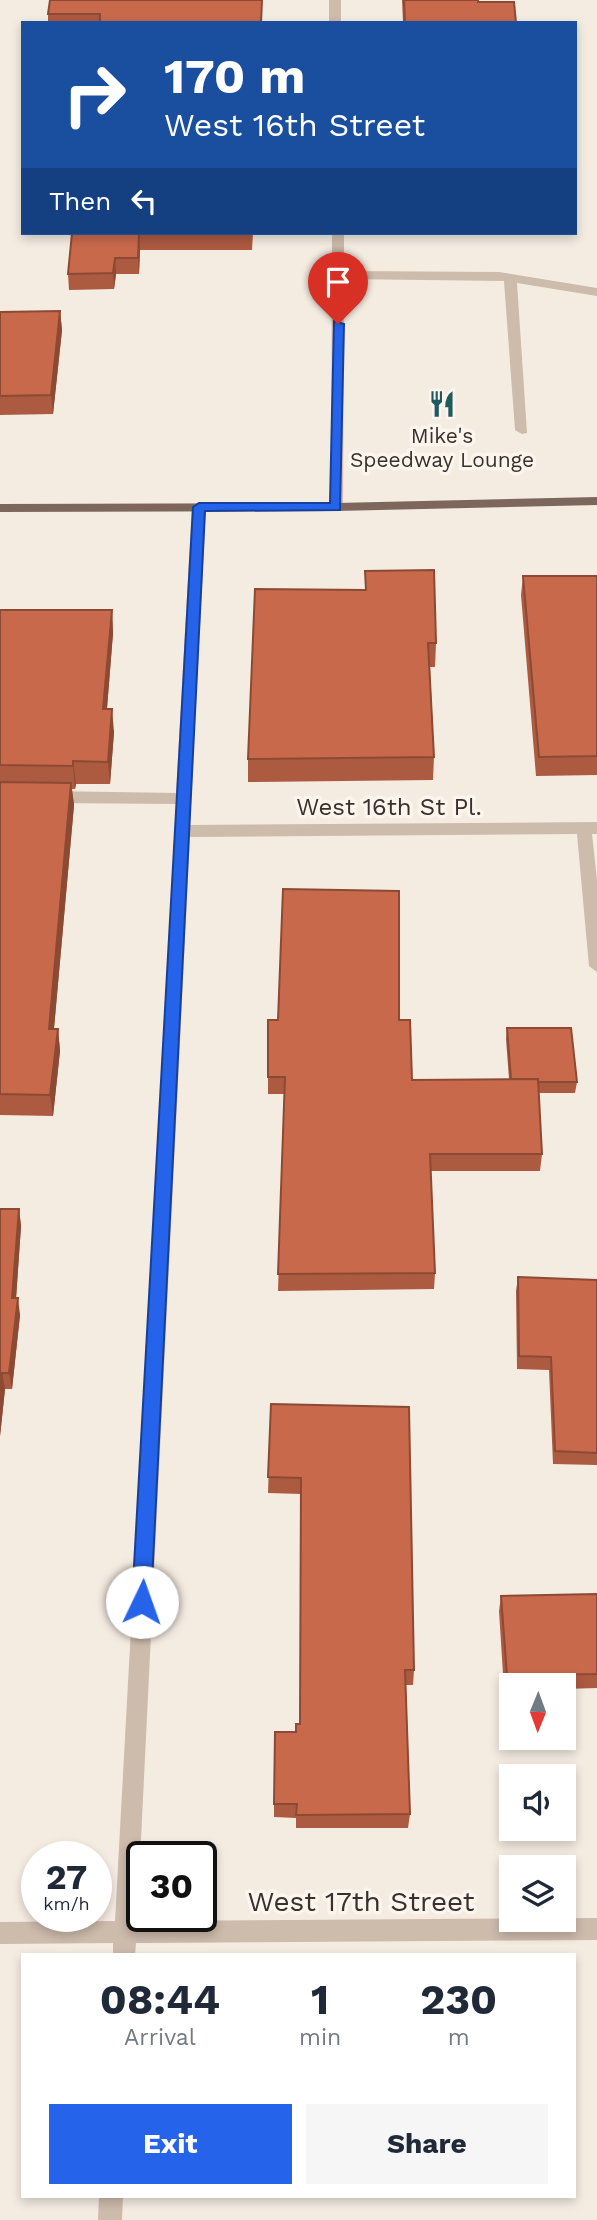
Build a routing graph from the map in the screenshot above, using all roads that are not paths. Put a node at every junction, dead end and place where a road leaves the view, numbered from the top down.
1 (335, 0) edge
2 (335, 21) edge
3 (338, 235) edge
4 (339, 275) junction
5 (510, 278) junction
6 (597, 292) edge
7 (522, 430) dead end
8 (597, 500) edge
9 (199, 507) junction
10 (336, 507) junction
11 (0, 508) edge
12 (26, 797) edge
13 (182, 799) junction
14 (590, 828) edge
15 (181, 831) junction
16 (597, 966) edge
17 (597, 1928) edge
18 (0, 1933) edge
19 (124, 1944) edge
20 (111, 2198) edge
21 (110, 2220) edge

1 - 2 street
3 - 4 street
4 - 5 street
4 - 10 street
5 - 6 street
5 - 7 street
8 - 10 main road
9 - 10 main road
9 - 11 main road
9 - 13 street
12 - 13 street
13 - 15 street
14 - 15 street, West 16th St Pl.
14 - 16 street
15 - 19 street
17 - 19 street, West 17th Street
18 - 19 street, West 17th Street
20 - 21 street

